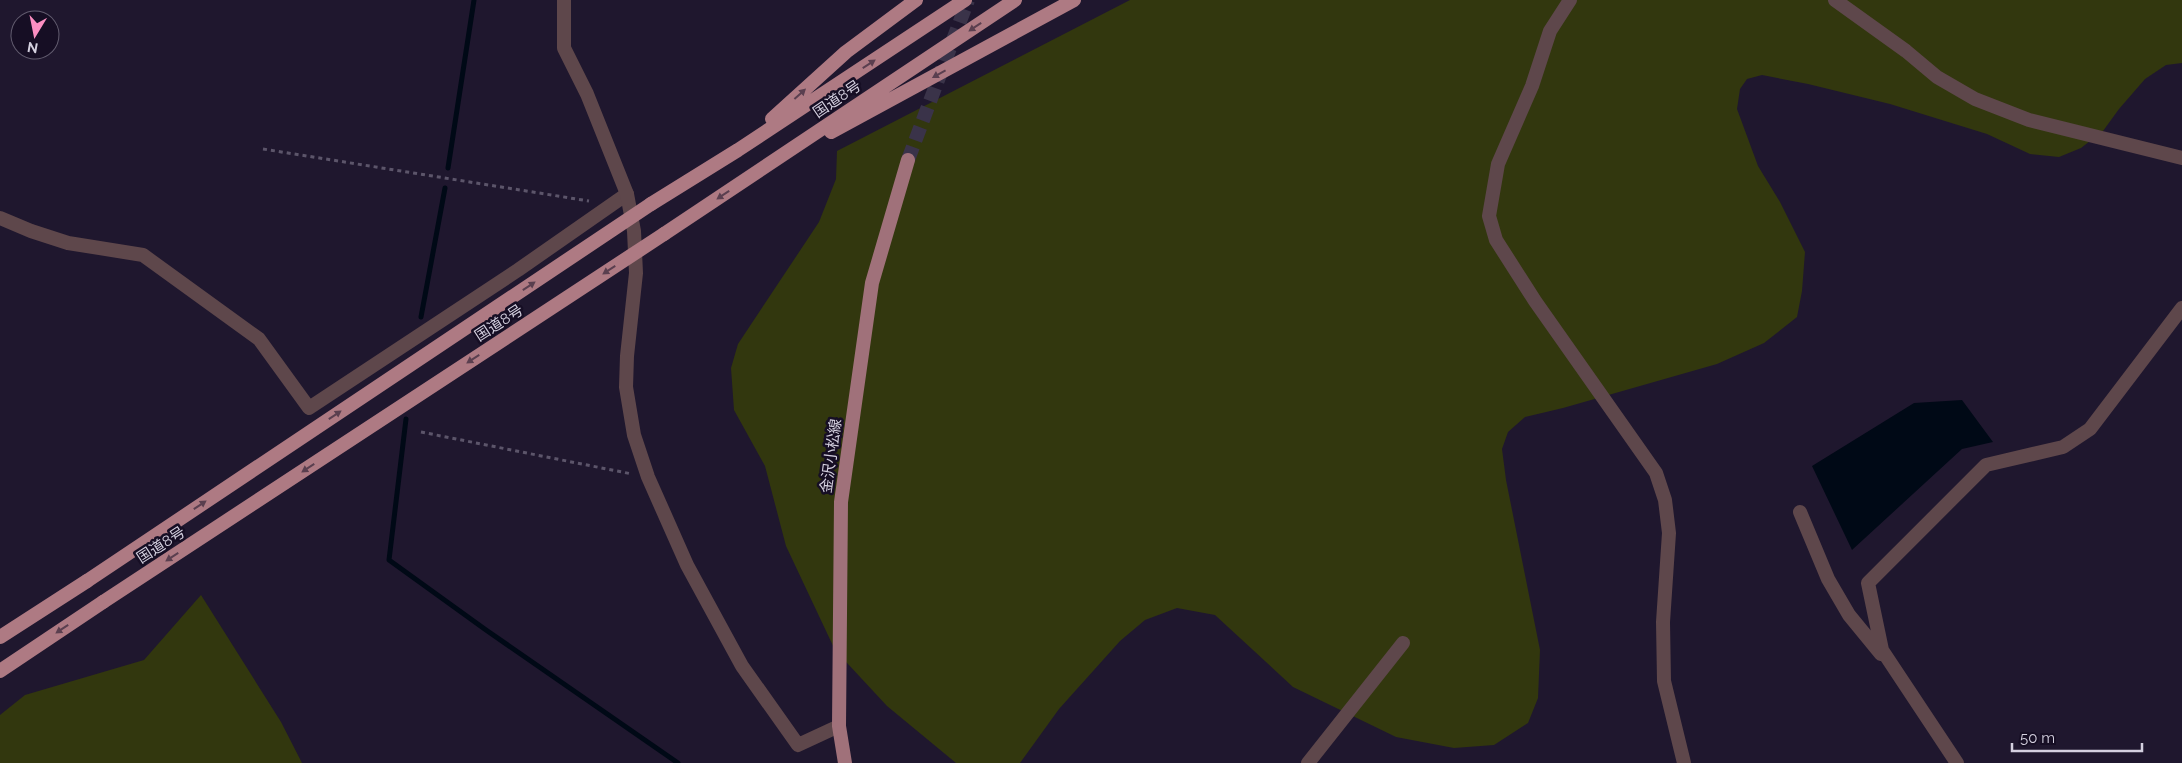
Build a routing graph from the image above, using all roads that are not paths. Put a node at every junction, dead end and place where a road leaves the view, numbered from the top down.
1 (564, 0) edge
2 (916, 0) edge
3 (965, 0) edge
4 (1015, 0) edge
5 (1074, 0) edge
6 (1570, 0) edge
7 (1835, 0) edge
8 (738, 150) junction
9 (2182, 158) edge
10 (908, 160) tunnel mouth
11 (751, 176) junction
12 (627, 194) junction
13 (0, 218) edge
14 (2182, 308) edge
15 (1800, 512) dead end
16 (0, 637) edge
17 (1403, 643) dead end
18 (1894, 670) junction
19 (0, 671) edge
20 (839, 726) junction
21 (845, 763) edge
22 (1308, 763) edge
23 (1684, 763) edge
24 (1957, 763) edge

1 - 12 street
8 -> 2 highway
8 -> 3 highway, 国道8号
4 -> 11 highway, 国道8号
5 -> 11 highway
6 - 23 street
7 - 9 street
16 -> 8 highway, 国道8号, bridge
10 - 20 main road, 金沢小松線
11 -> 19 highway, 国道8号, bridge
12 - 13 street
12 - 20 street
14 - 18 street
15 - 18 street
17 - 22 street
18 - 24 street
20 - 21 main road, 金沢小松線

